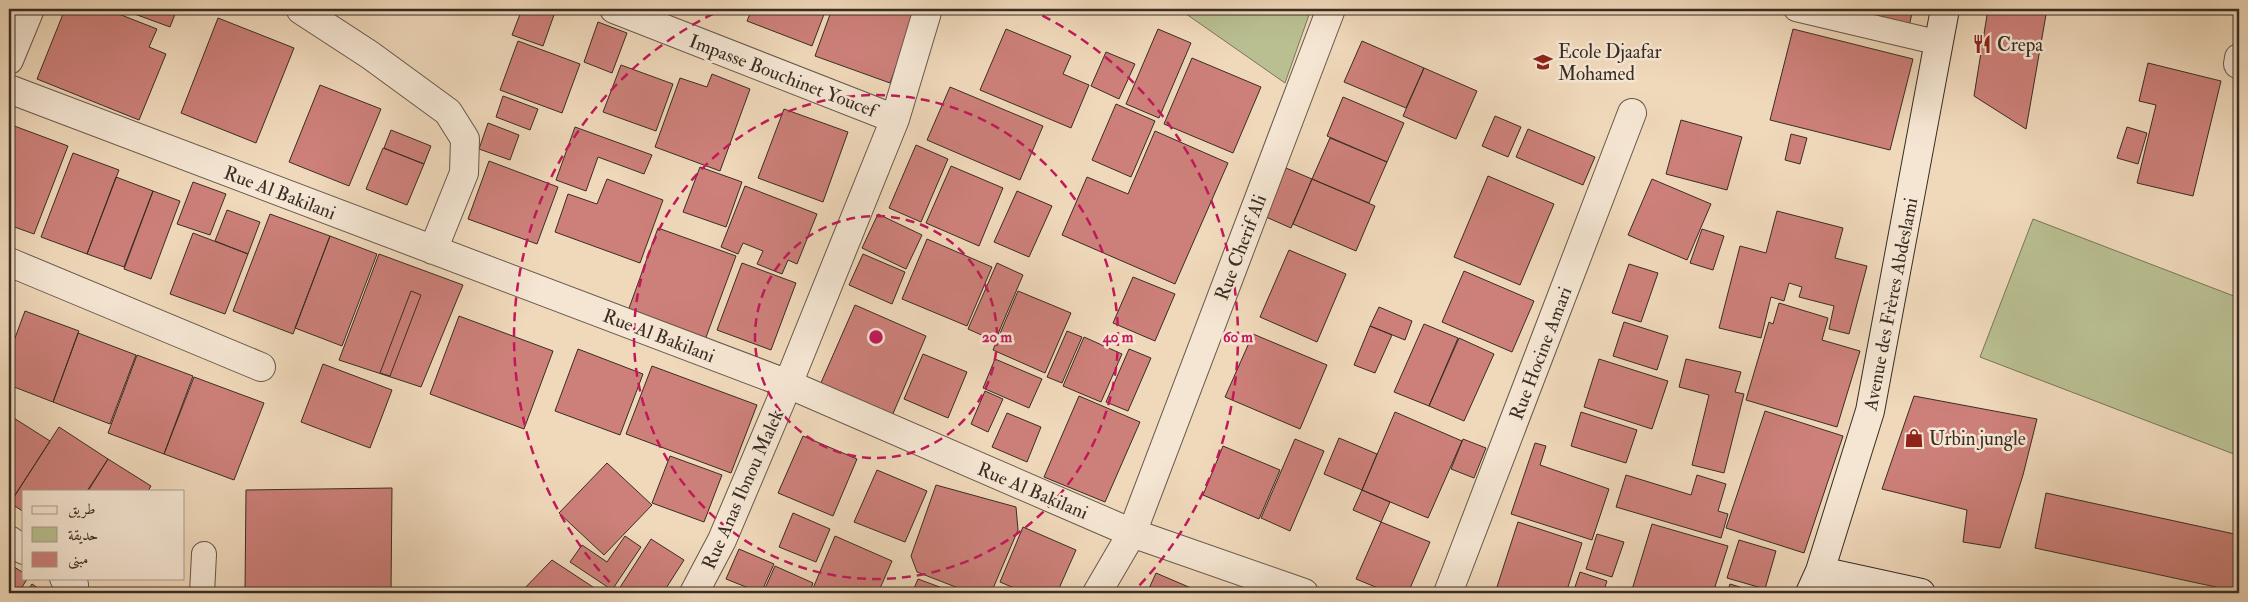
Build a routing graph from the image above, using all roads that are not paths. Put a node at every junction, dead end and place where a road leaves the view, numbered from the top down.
1 (30, 9) edge
2 (614, 9) edge
3 (928, 9) edge
4 (1331, 9) edge
5 (1796, 9) edge
6 (1945, 9) edge
7 (301, 10) dead end
8 (1940, 43) junction
9 (9, 60) edge
10 (9, 89) edge
11 (1632, 113) dead end
12 (895, 119) junction
13 (433, 250) junction
14 (9, 262) edge
15 (261, 367) dead end
16 (788, 384) junction
17 (1132, 533) junction
18 (9, 540) edge
19 (22, 549) edge
20 (204, 554) dead end
21 (1815, 582) edge
22 (202, 593) edge
23 (694, 593) edge
24 (1097, 593) edge
25 (1304, 593) edge
26 (1448, 593) edge
27 (1921, 593) edge

1 - 9 street
2 - 12 street, Impasse Bouchinet Youcef
3 - 12 street, Rue Anas Ibnou Malek
4 - 17 street, Rue Cherif Ali
5 - 8 lane
6 - 8 street, Avenue des Frères Abdeslami
7 - 13 street
8 - 21 street, Avenue des Frères Abdeslami
10 - 13 street, Rue Al Bakilani
11 - 26 street, Rue Hocine Amari
12 - 16 street, Rue Anas Ibnou Malek
13 - 16 street, Rue Al Bakilani
14 - 15 street
16 - 17 street, Rue Al Bakilani
16 - 23 street, Rue Anas Ibnou Malek
17 - 24 street, Rue Cherif Ali
17 - 25 street, Rue Al Bakilani
18 - 19 street
20 - 22 lane
21 - 27 street

